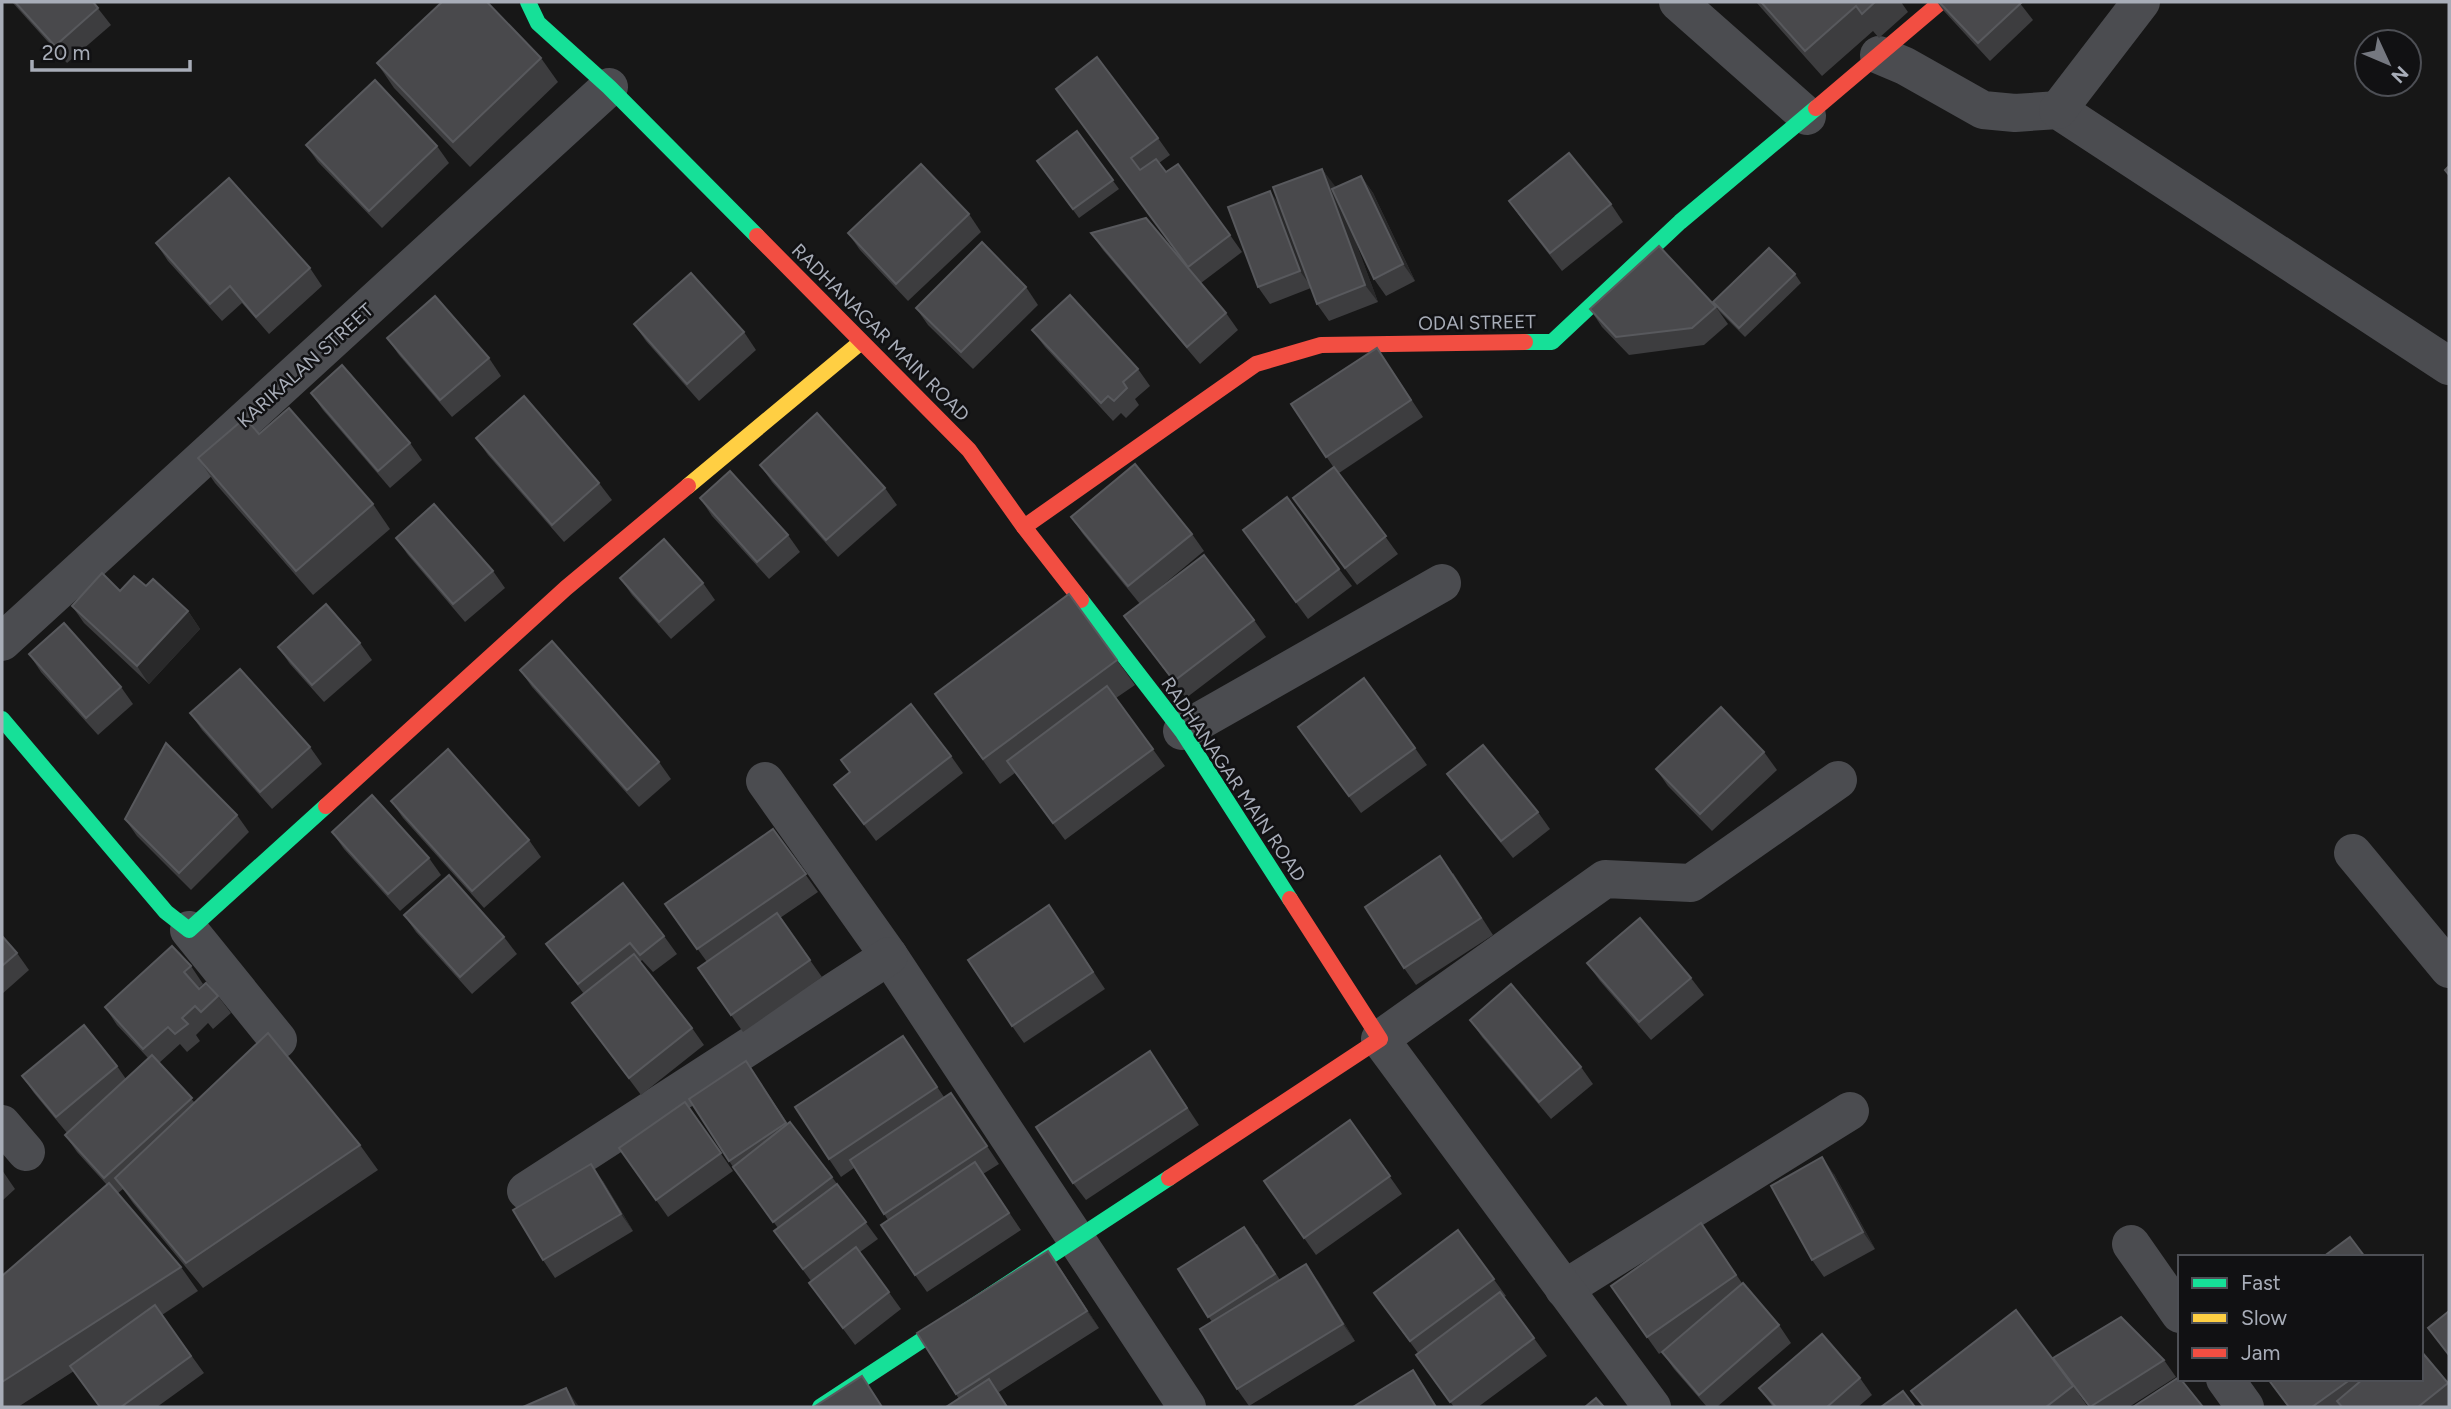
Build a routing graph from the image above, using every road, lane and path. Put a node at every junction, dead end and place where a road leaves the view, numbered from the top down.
1 (528, 2) edge
2 (1678, 2) edge
3 (1941, 2) edge
4 (2141, 2) edge
5 (1879, 55) junction
6 (609, 87) junction
7 (2058, 110) junction
8 (1807, 116) junction
9 (861, 342) junction
10 (2449, 366) edge
11 (1024, 527) junction
12 (1442, 583) dead end
13 (2, 642) edge
14 (2, 719) edge
15 (1182, 731) junction
16 (1838, 780) dead end
17 (765, 781) dead end
18 (2353, 853) dead end
19 (189, 930) junction
20 (889, 956) junction
21 (2449, 969) edge
22 (1380, 1039) junction
23 (278, 1040) edge
24 (1850, 1111) dead end
25 (526, 1191) dead end
26 (1075, 1239) junction
27 (2131, 1244) dead end
28 (1564, 1289) junction
29 (2178, 1311) edge
30 (2226, 1381) edge
31 (820, 1407) edge
32 (1187, 1407) edge
33 (1652, 1407) edge
34 (2245, 1407) edge

1 - 6 street, RADHANAGAR MAIN ROAD
2 - 8 street
3 - 5 street, ODAI STREET
4 - 7 street
5 - 7 street
5 - 8 street, ODAI STREET
6 - 9 street, RADHANAGAR MAIN ROAD
6 - 13 street, KARIKALAN STREET
7 - 10 street
8 - 11 street, ODAI STREET
9 - 11 street, RADHANAGAR MAIN ROAD
9 - 19 street
11 - 15 street, RADHANAGAR MAIN ROAD
12 - 15 street
14 - 19 street
15 - 22 street, RADHANAGAR MAIN ROAD
16 - 22 street
17 - 20 street
18 - 21 street
19 - 23 street
20 - 25 street
20 - 26 street
22 - 26 street
22 - 28 street
24 - 28 street
26 - 31 street
26 - 32 street
27 - 29 street
28 - 33 street
30 - 34 street

